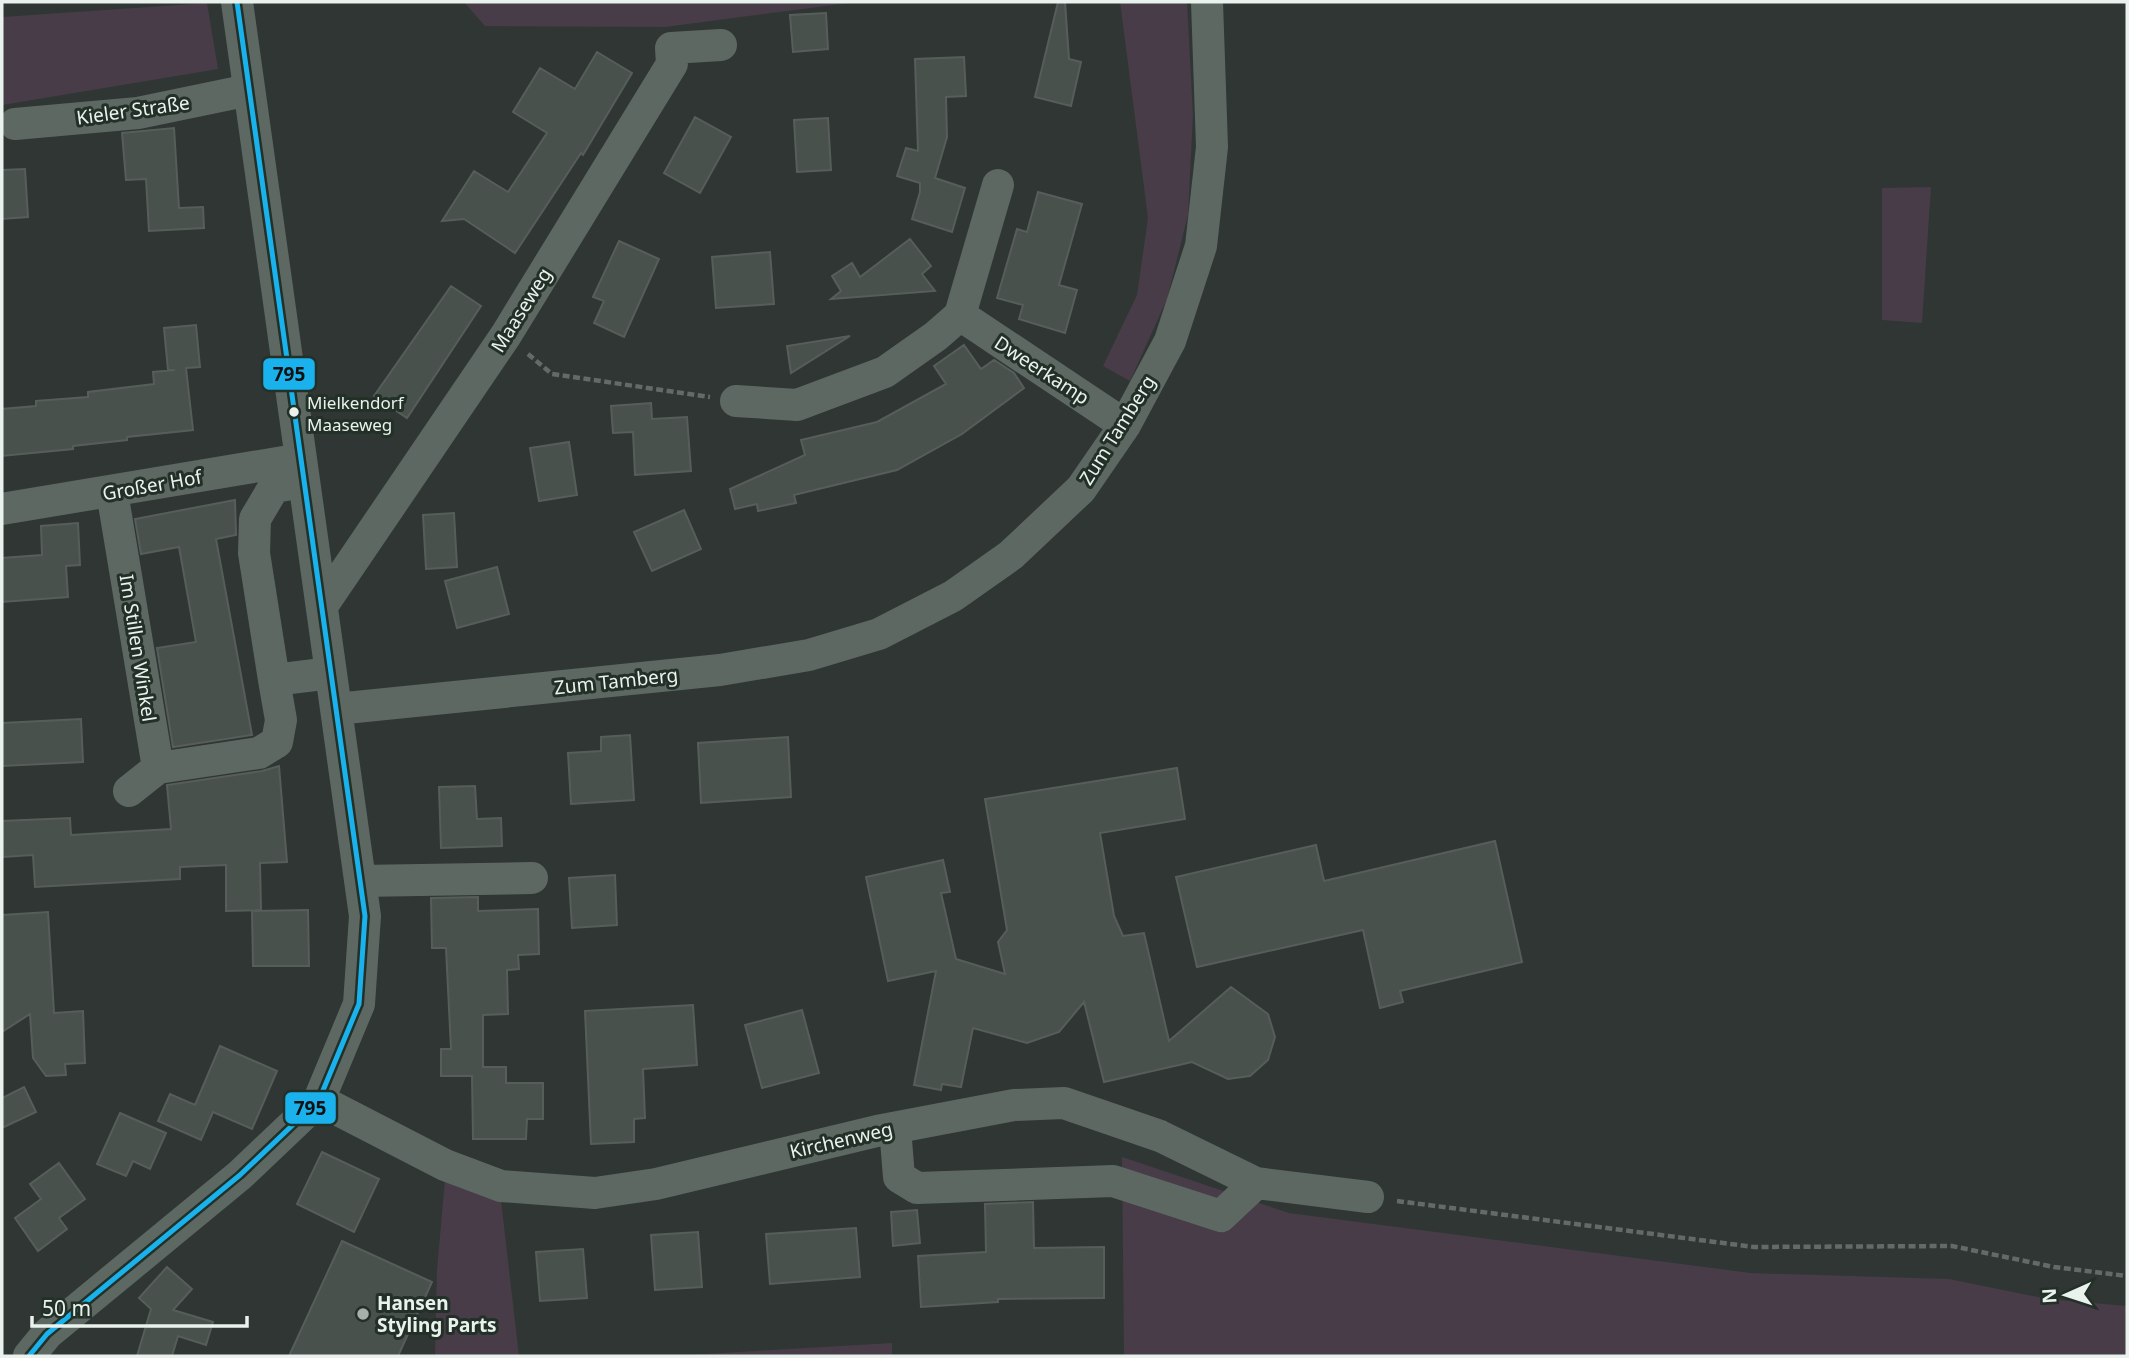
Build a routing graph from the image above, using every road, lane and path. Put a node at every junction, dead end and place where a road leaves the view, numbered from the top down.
1 (237, 2) edge
2 (1207, 2) edge
3 (722, 45) dead end
4 (249, 90) junction
5 (15, 124) dead end
6 (998, 185) dead end
7 (960, 315) junction
8 (552, 374) dead end
9 (736, 401) joint
10 (1125, 425) junction
11 (303, 471) junction
12 (113, 492) junction
13 (2, 509) edge
14 (322, 606) junction
15 (331, 673) junction
16 (274, 680) junction
17 (336, 709) junction
18 (158, 768) junction
19 (129, 791) dead end
20 (532, 878) dead end
21 (360, 881) junction
22 (319, 1100) junction
23 (895, 1128) junction
24 (1256, 1183) junction
25 (1368, 1197) joint
26 (2127, 1276) edge
27 (29, 1356) edge

1 - 4 street
2 - 10 street, Zum Tamberg
3 - 14 street, Maaseweg
4 - 5 street, Kieler Straße
4 - 11 street
6 - 7 street
7 - 9 street
7 - 10 street, Dweerkamp
8 - 9 path
10 - 17 street, Zum Tamberg
11 - 12 street, Großer Hof
11 - 14 street
11 - 16 street
12 - 13 street, Großer Hof
12 - 18 street, Im Stillen Winkel
14 - 15 street
15 - 16 street
15 - 17 street
16 - 18 street
17 - 21 street
18 - 19 street
20 - 21 street
21 - 22 street
22 - 23 street, Kirchenweg
22 - 27 street
23 - 24 street, Kirchenweg
23 - 24 street
24 - 25 street, Kirchenweg
25 - 26 path

